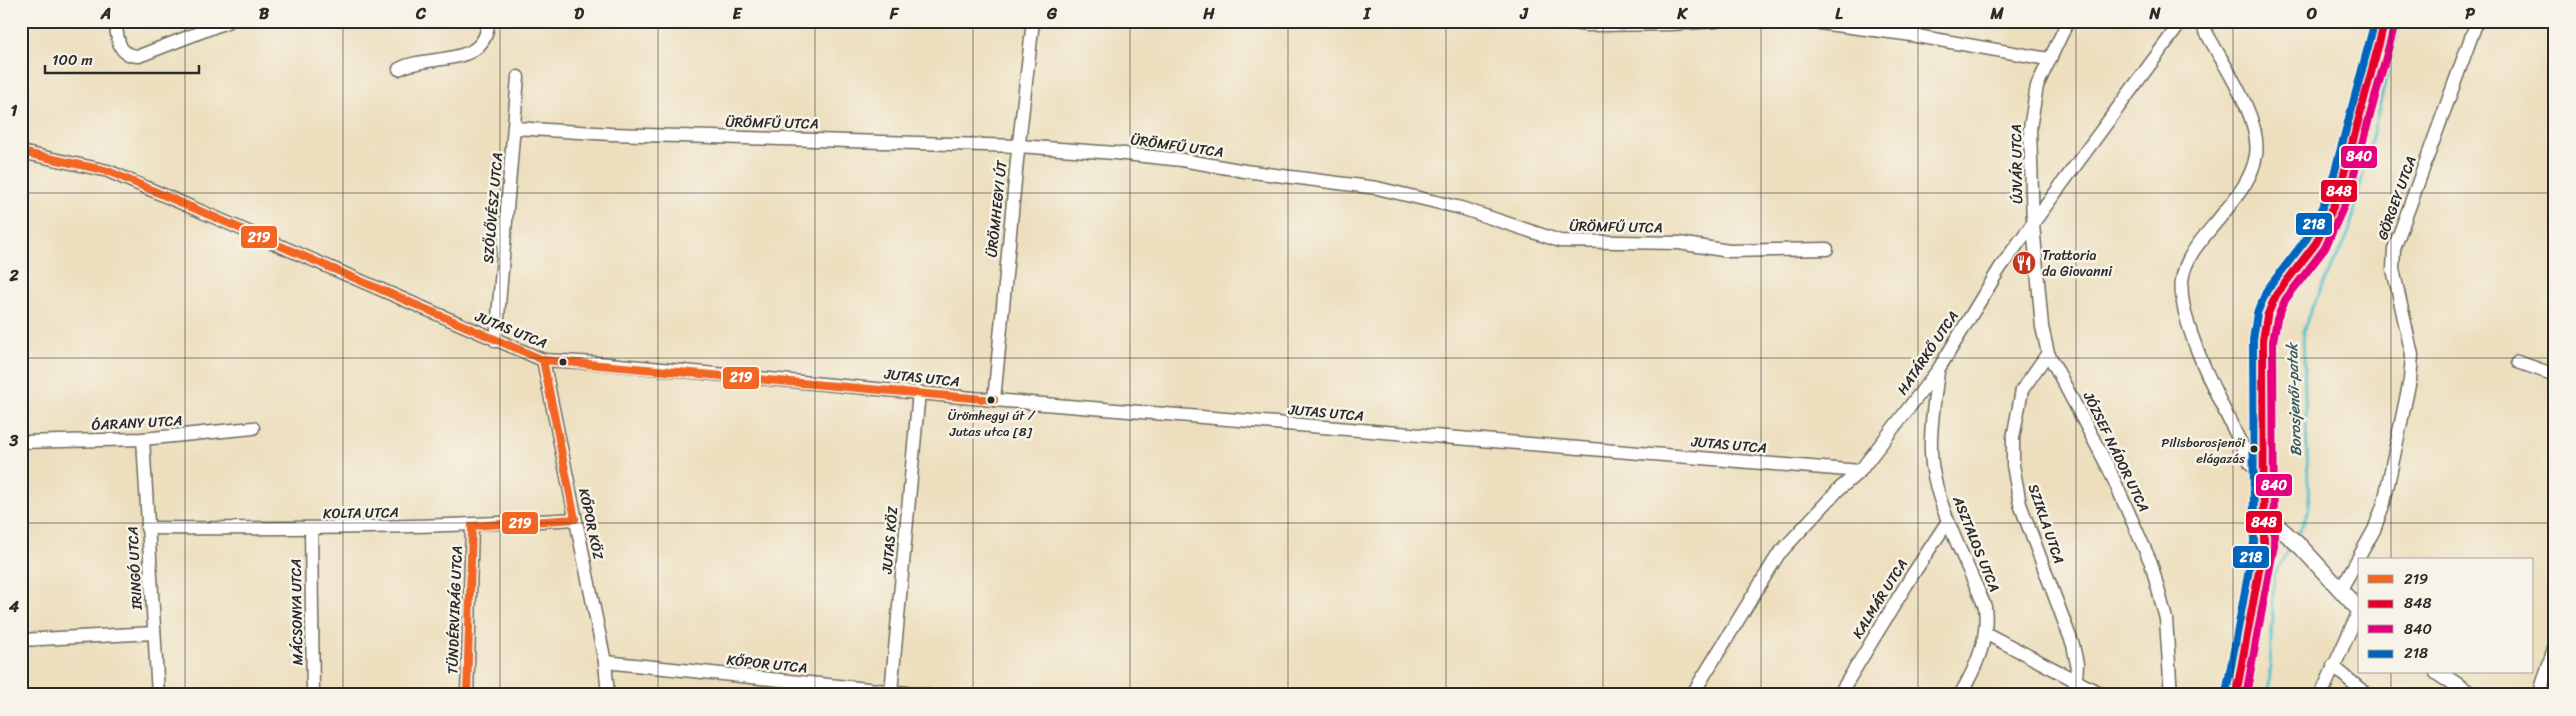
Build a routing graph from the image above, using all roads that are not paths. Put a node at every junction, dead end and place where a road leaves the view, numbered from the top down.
1 (115, 21) edge
2 (229, 21) edge
3 (488, 21) edge
4 (1033, 21) edge
5 (1561, 21) edge
6 (1717, 21) edge
7 (1804, 21) edge
8 (2068, 21) edge
9 (2182, 21) edge
10 (2200, 21) edge
11 (2385, 21) edge
12 (2477, 21) edge
13 (2048, 59) junction
14 (399, 69) dead end
15 (518, 76) dead end
16 (515, 128) junction
17 (1019, 146) junction
18 (21, 152) edge
19 (2034, 224) junction
20 (1827, 249) dead end
21 (496, 341) junction
22 (2048, 353) junction
23 (543, 360) junction
24 (2518, 362) dead end
25 (1938, 370) junction
26 (2555, 375) edge
27 (919, 392) junction
28 (994, 400) junction
29 (253, 428) dead end
30 (142, 440) junction
31 (21, 442) edge
32 (1860, 471) junction
33 (2264, 477) junction
34 (2265, 514) junction
35 (574, 519) junction
36 (1948, 521) junction
37 (472, 526) junction
38 (147, 528) junction
39 (311, 529) junction
40 (2361, 558) edge
41 (2358, 564) edge
42 (2341, 589) junction
43 (2358, 609) edge
44 (2358, 615) edge
45 (154, 633) junction
46 (1986, 634) junction
47 (21, 640) edge
48 (2555, 644) edge
49 (605, 662) junction
50 (2333, 666) junction
51 (2440, 674) edge
52 (2076, 680) junction
53 (891, 692) junction
54 (2101, 694) edge
55 (158, 695) edge
56 (313, 695) edge
57 (467, 695) edge
58 (608, 695) edge
59 (926, 695) edge
60 (1692, 695) edge
61 (1839, 695) edge
62 (1960, 695) edge
63 (2171, 695) edge
64 (2236, 695) edge
65 (2321, 695) edge
66 (2367, 695) edge
67 (2471, 695) edge
68 (2539, 695) edge

1 - 2 street
3 - 14 street
4 - 17 street, ÜRÖMHEGYI ÚT
5 - 6 street
7 - 13 street
8 - 13 street, ÚJVÁR UTCA
9 - 19 street, HATÁRKŐ UTCA
10 - 33 street
11 - 33 main road
12 - 40 street, GÖRGEY UTCA
13 - 19 street, ÚJVÁR UTCA
15 - 16 street, SZŐLŐVÉSZ UTCA
16 - 17 street, ÜRÖMFŰ UTCA
16 - 21 street, SZŐLŐVÉSZ UTCA
17 - 20 street, ÜRÖMFŰ UTCA
17 - 28 street, ÜRÖMHEGYI ÚT
18 - 21 street, JUTAS UTCA
19 - 22 street, JÓZSEF NÁDOR UTCA
19 - 25 street, HATÁRKŐ UTCA
21 - 23 street, JUTAS UTCA
22 - 52 street, SZIKLA UTCA
22 - 63 street, JÓZSEF NÁDOR UTCA
23 - 27 street, JUTAS UTCA
23 - 35 street, KŐPOR KÖZ
24 - 26 street
25 - 32 street, HATÁRKŐ UTCA
25 - 36 street, ASZTALOS UTCA
27 - 28 street, JUTAS UTCA
27 - 53 street, JUTAS KÖZ
28 - 32 street, JUTAS UTCA
29 - 30 street, ÓARANY UTCA
30 - 31 street, ÓARANY UTCA
30 - 38 street, IRINGÓ UTCA
32 - 60 street, HATÁRKŐ UTCA
33 - 34 main road
34 - 42 street
34 - 64 main road
35 - 37 street, KOLTA UTCA
35 - 49 street, KŐPOR KÖZ
36 - 46 street, ASZTALOS UTCA
36 - 61 street, KALMÁR UTCA
37 - 39 street, KOLTA UTCA
37 - 57 street, TÜNDÉRVIRÁG UTCA
38 - 39 street, KOLTA UTCA
38 - 45 street, IRINGÓ UTCA
39 - 56 street, MÁCSONYA UTCA
41 - 42 street, GÖRGEY UTCA
42 - 43 street
44 - 50 street
45 - 47 street
45 - 55 street, IRINGÓ UTCA
46 - 52 street
46 - 62 street, ASZTALOS UTCA
48 - 68 street
49 - 53 street, KŐPOR UTCA
49 - 58 street, KŐPOR KÖZ
50 - 65 street
50 - 66 street
51 - 67 street
52 - 54 street
53 - 59 street, KŐPOR UTCA

